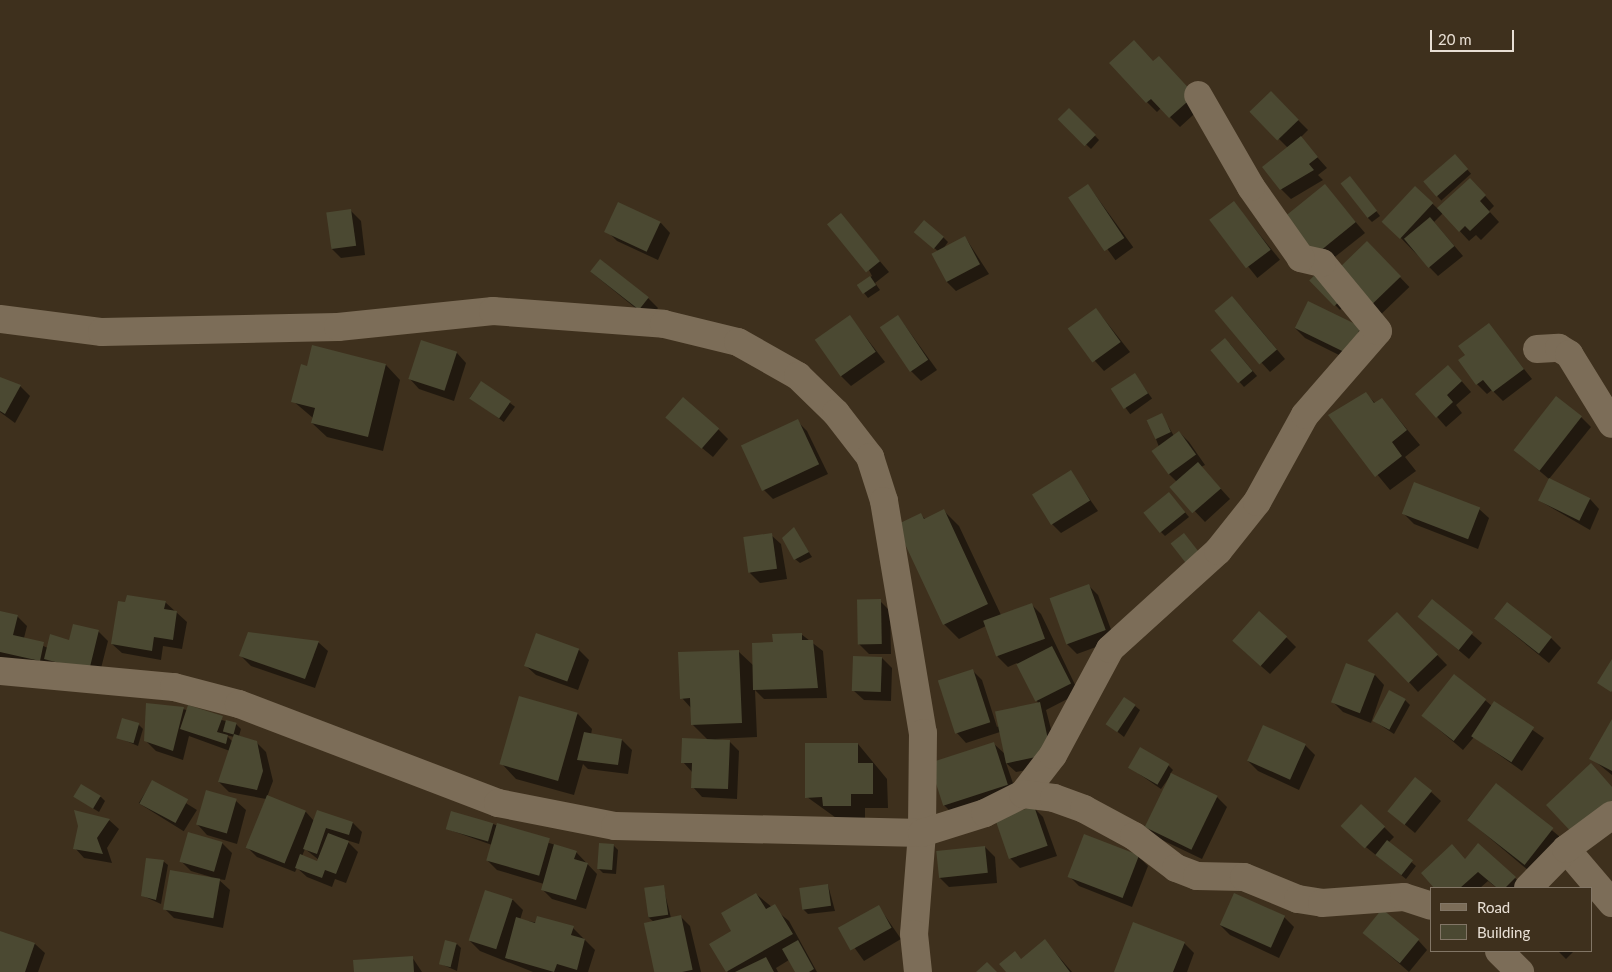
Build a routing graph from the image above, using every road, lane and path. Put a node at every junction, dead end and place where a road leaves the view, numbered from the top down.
1 (1198, 95) dead end
2 (0, 319) edge
3 (1537, 349) dead end
4 (1612, 424) edge
5 (0, 671) edge
6 (1023, 794) junction
7 (1612, 815) edge
8 (922, 833) junction
9 (1566, 850) junction
10 (1529, 887) edge
11 (1612, 903) edge
12 (1430, 906) edge
13 (1500, 952) edge
14 (918, 972) edge
15 (1520, 972) edge

1 - 6 street
2 - 8 street
3 - 4 street
5 - 8 street
6 - 8 street
6 - 12 street
7 - 9 street
8 - 14 street
9 - 10 street
9 - 11 street
13 - 15 street

